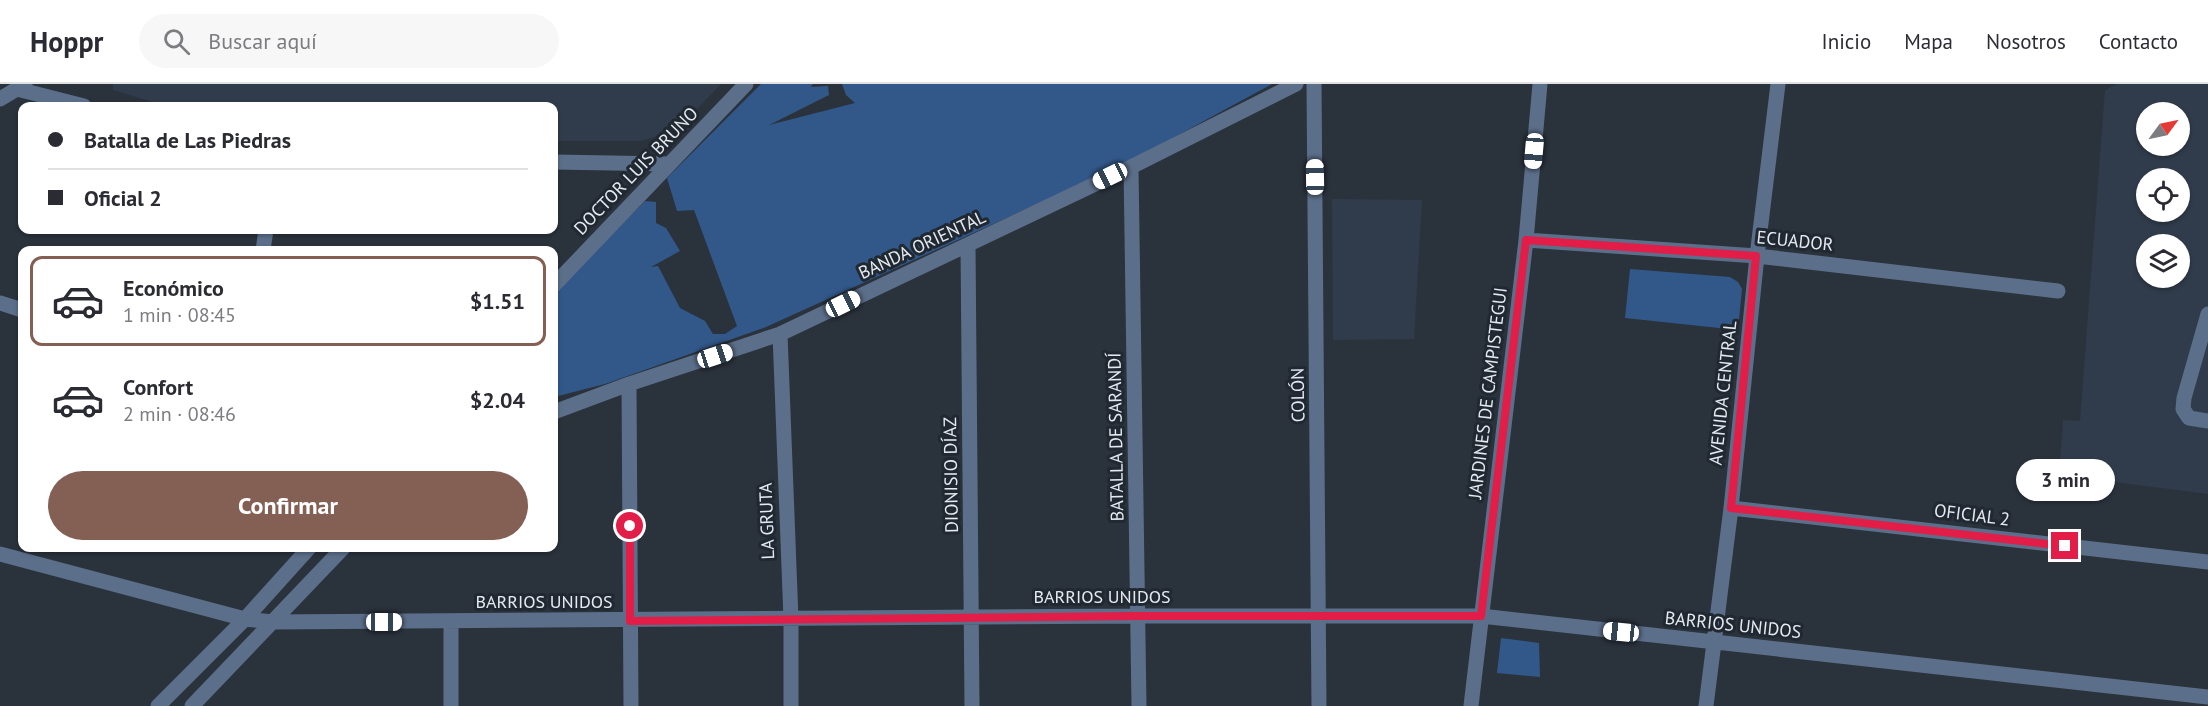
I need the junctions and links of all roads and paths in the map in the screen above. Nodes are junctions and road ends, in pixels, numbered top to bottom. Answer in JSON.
{"nodes":[{"id":1,"x":746,"y":84,"type":"edge"},
{"id":2,"x":1296,"y":84,"type":"edge"},
{"id":3,"x":1314,"y":84,"type":"edge"},
{"id":4,"x":1540,"y":84,"type":"edge"},
{"id":5,"x":1778,"y":84,"type":"edge"},
{"id":6,"x":21,"y":86,"type":"edge"},
{"id":7,"x":0,"y":99,"type":"edge"},
{"id":8,"x":71,"y":102,"type":"edge"},
{"id":9,"x":558,"y":162,"type":"edge"},
{"id":10,"x":669,"y":164,"type":"junction"},
{"id":11,"x":1131,"y":167,"type":"junction"},
{"id":12,"x":1526,"y":240,"type":"junction"},
{"id":13,"x":968,"y":244,"type":"junction"},
{"id":14,"x":1756,"y":256,"type":"junction"},
{"id":15,"x":558,"y":281,"type":"edge"},
{"id":16,"x":2058,"y":291,"type":"dead end"},
{"id":17,"x":0,"y":303,"type":"edge"},
{"id":18,"x":18,"y":309,"type":"edge"},
{"id":19,"x":2208,"y":314,"type":"edge"},
{"id":20,"x":780,"y":334,"type":"junction"},
{"id":21,"x":629,"y":384,"type":"junction"},
{"id":22,"x":558,"y":411,"type":"edge"},
{"id":23,"x":2208,"y":421,"type":"edge"},
{"id":24,"x":1731,"y":508,"type":"junction"},
{"id":25,"x":305,"y":552,"type":"edge"},
{"id":26,"x":339,"y":552,"type":"edge"},
{"id":27,"x":0,"y":554,"type":"edge"},
{"id":28,"x":2208,"y":562,"type":"edge"},
{"id":29,"x":1138,"y":616,"type":"junction"},
{"id":30,"x":1481,"y":616,"type":"junction"},
{"id":31,"x":1319,"y":617,"type":"junction"},
{"id":32,"x":972,"y":618,"type":"junction"},
{"id":33,"x":245,"y":619,"type":"junction"},
{"id":34,"x":790,"y":619,"type":"junction"},
{"id":35,"x":630,"y":621,"type":"junction"},
{"id":36,"x":273,"y":622,"type":"junction"},
{"id":37,"x":451,"y":622,"type":"junction"},
{"id":38,"x":1714,"y":642,"type":"junction"},
{"id":39,"x":2208,"y":697,"type":"edge"},
{"id":40,"x":158,"y":706,"type":"edge"},
{"id":41,"x":192,"y":706,"type":"edge"},
{"id":42,"x":451,"y":706,"type":"edge"},
{"id":43,"x":631,"y":706,"type":"edge"},
{"id":44,"x":791,"y":706,"type":"edge"},
{"id":45,"x":972,"y":706,"type":"edge"},
{"id":46,"x":1139,"y":706,"type":"edge"},
{"id":47,"x":1319,"y":706,"type":"edge"},
{"id":48,"x":1471,"y":706,"type":"edge"},
{"id":49,"x":1706,"y":706,"type":"edge"}],
"edges":[{"from":1,"to":10,"type":"street","name":"DOCTOR LUIS BRUNO"},
{"from":2,"to":11,"type":"street","name":"BANDA ORIENTAL"},
{"from":3,"to":31,"type":"street","name":"COLÓN"},
{"from":4,"to":12,"type":"street","name":"JARDINES DE CAMPISTEGUI"},
{"from":5,"to":14,"type":"street","name":"AVENIDA CENTRAL"},
{"from":6,"to":7,"type":"street"},
{"from":6,"to":8,"type":"street"},
{"from":9,"to":10,"type":"street"},
{"from":10,"to":15,"type":"street","name":"DOCTOR LUIS BRUNO"},
{"from":11,"to":13,"type":"street","name":"BANDA ORIENTAL"},
{"from":11,"to":29,"type":"street","name":"BATALLA DE SARANDÍ"},
{"from":12,"to":14,"type":"street","name":"ECUADOR"},
{"from":12,"to":30,"type":"street","name":"JARDINES DE CAMPISTEGUI"},
{"from":13,"to":20,"type":"street","name":"BANDA ORIENTAL"},
{"from":13,"to":32,"type":"street","name":"DIONISIO DÍAZ"},
{"from":14,"to":16,"type":"street","name":"ECUADOR"},
{"from":14,"to":24,"type":"street","name":"AVENIDA CENTRAL"},
{"from":17,"to":18,"type":"street"},
{"from":19,"to":23,"type":"street"},
{"from":20,"to":21,"type":"street","name":"BANDA ORIENTAL"},
{"from":20,"to":34,"type":"street","name":"LA GRUTA"},
{"from":21,"to":22,"type":"street","name":"BANDA ORIENTAL"},
{"from":21,"to":35,"type":"street"},
{"from":24,"to":28,"type":"street","name":"OFICIAL 2"},
{"from":24,"to":38,"type":"street","name":"AVENIDA CENTRAL"},
{"from":25,"to":33,"type":"street"},
{"from":26,"to":36,"type":"street"},
{"from":27,"to":33,"type":"street","name":"BARRIOS UNIDOS"},
{"from":29,"to":31,"type":"street","name":"BARRIOS UNIDOS"},
{"from":29,"to":32,"type":"street","name":"BARRIOS UNIDOS"},
{"from":29,"to":46,"type":"street","name":"BATALLA DE SARANDÍ"},
{"from":30,"to":31,"type":"street","name":"BARRIOS UNIDOS"},
{"from":30,"to":38,"type":"street","name":"BARRIOS UNIDOS"},
{"from":30,"to":48,"type":"street","name":"JARDINES DE CAMPISTEGUI"},
{"from":31,"to":47,"type":"street","name":"COLÓN"},
{"from":32,"to":34,"type":"street","name":"BARRIOS UNIDOS"},
{"from":32,"to":45,"type":"street","name":"DIONISIO DÍAZ"},
{"from":33,"to":36,"type":"street","name":"BARRIOS UNIDOS"},
{"from":33,"to":40,"type":"street"},
{"from":34,"to":35,"type":"street","name":"BARRIOS UNIDOS"},
{"from":34,"to":44,"type":"street","name":"LA GRUTA"},
{"from":35,"to":37,"type":"street","name":"BARRIOS UNIDOS"},
{"from":35,"to":43,"type":"street"},
{"from":36,"to":37,"type":"street","name":"BARRIOS UNIDOS"},
{"from":36,"to":41,"type":"street"},
{"from":37,"to":42,"type":"street"},
{"from":38,"to":39,"type":"street","name":"BARRIOS UNIDOS"},
{"from":38,"to":49,"type":"street","name":"AVENIDA CENTRAL"}]}
